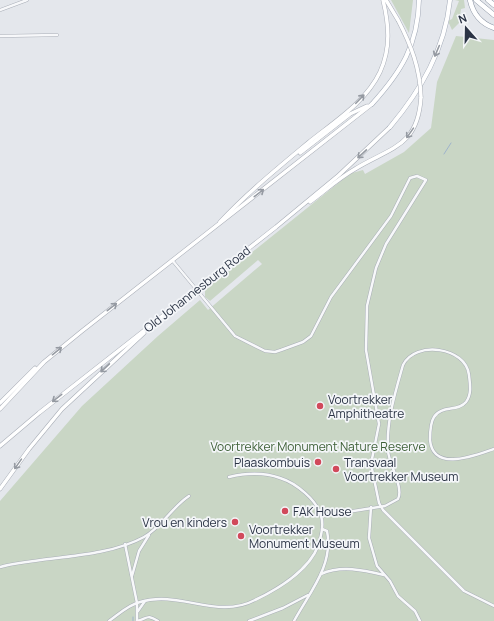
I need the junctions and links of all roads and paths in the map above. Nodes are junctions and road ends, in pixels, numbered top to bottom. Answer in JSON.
{"nodes":[{"id":1,"x":27,"y":0,"type":"edge"},
{"id":2,"x":385,"y":0,"type":"edge"},
{"id":3,"x":419,"y":0,"type":"edge"},
{"id":4,"x":450,"y":0,"type":"edge"},
{"id":5,"x":470,"y":0,"type":"edge"},
{"id":6,"x":476,"y":0,"type":"edge"},
{"id":7,"x":488,"y":0,"type":"edge"},
{"id":8,"x":494,"y":5,"type":"edge"},
{"id":9,"x":0,"y":10,"type":"edge"},
{"id":10,"x":494,"y":15,"type":"edge"},
{"id":11,"x":494,"y":28,"type":"edge"},
{"id":12,"x":57,"y":35,"type":"dead end"},
{"id":13,"x":0,"y":36,"type":"edge"},
{"id":14,"x":372,"y":104,"type":"junction"},
{"id":15,"x":390,"y":127,"type":"joint"},
{"id":16,"x":283,"y":165,"type":"junction"},
{"id":17,"x":216,"y":227,"type":"junction"},
{"id":18,"x":276,"y":227,"type":"junction"},
{"id":19,"x":172,"y":260,"type":"junction"},
{"id":20,"x":196,"y":290,"type":"junction"},
{"id":21,"x":165,"y":314,"type":"junction"},
{"id":22,"x":44,"y":362,"type":"junction"},
{"id":23,"x":0,"y":403,"type":"edge"},
{"id":24,"x":0,"y":409,"type":"edge"},
{"id":25,"x":0,"y":446,"type":"edge"},
{"id":26,"x":494,"y":449,"type":"edge"},
{"id":27,"x":229,"y":477,"type":"dead end"},
{"id":28,"x":0,"y":489,"type":"edge"},
{"id":29,"x":189,"y":496,"type":"dead end"},
{"id":30,"x":380,"y":507,"type":"junction"},
{"id":31,"x":371,"y":508,"type":"junction"},
{"id":32,"x":322,"y":516,"type":"junction"},
{"id":33,"x":322,"y":529,"type":"junction"},
{"id":34,"x":152,"y":532,"type":"junction"},
{"id":35,"x":125,"y":544,"type":"junction"},
{"id":36,"x":0,"y":567,"type":"edge"},
{"id":37,"x":320,"y":574,"type":"junction"},
{"id":38,"x":384,"y":576,"type":"junction"},
{"id":39,"x":132,"y":580,"type":"junction"},
{"id":40,"x":309,"y":594,"type":"junction"},
{"id":41,"x":146,"y":600,"type":"junction"},
{"id":42,"x":137,"y":603,"type":"junction"},
{"id":43,"x":494,"y":606,"type":"edge"},
{"id":44,"x":137,"y":611,"type":"junction"},
{"id":45,"x":146,"y":616,"type":"junction"},
{"id":46,"x":109,"y":621,"type":"edge"},
{"id":47,"x":137,"y":621,"type":"edge"},
{"id":48,"x":145,"y":621,"type":"edge"},
{"id":49,"x":158,"y":621,"type":"edge"},
{"id":50,"x":249,"y":621,"type":"edge"},
{"id":51,"x":294,"y":621,"type":"edge"},
{"id":52,"x":420,"y":621,"type":"edge"}],
"edges":[{"from":1,"to":9,"type":"street"},
{"from":16,"to":2,"type":"main road","one_way":true},
{"from":2,"to":18,"type":"main road","one_way":true,"bridge":true},
{"from":3,"to":14,"type":"main road"},
{"from":4,"to":15,"type":"main road","one_way":true},
{"from":5,"to":11,"type":"highway"},
{"from":6,"to":10,"type":"highway"},
{"from":7,"to":8,"type":"highway"},
{"from":12,"to":13,"type":"street"},
{"from":14,"to":16,"type":"main road"},
{"from":17,"to":14,"type":"main road","one_way":true},
{"from":15,"to":18,"type":"main road","name":"Old Johannesburg Road","one_way":true},
{"from":16,"to":17,"type":"main road"},
{"from":17,"to":19,"type":"main road"},
{"from":18,"to":20,"type":"main road","name":"Old Johannesburg Road"},
{"from":19,"to":20,"type":"street"},
{"from":22,"to":19,"type":"main road","one_way":true},
{"from":20,"to":21,"type":"main road","name":"Old Johannesburg Road"},
{"from":20,"to":30,"type":"street"},
{"from":21,"to":25,"type":"main road","name":"Old Johannesburg Road","one_way":true},
{"from":21,"to":28,"type":"main road","one_way":true},
{"from":22,"to":23,"type":"main road"},
{"from":22,"to":24,"type":"main road"},
{"from":26,"to":30,"type":"street"},
{"from":27,"to":32,"type":"street"},
{"from":29,"to":34,"type":"street"},
{"from":30,"to":31,"type":"street"},
{"from":30,"to":43,"type":"street"},
{"from":31,"to":32,"type":"street"},
{"from":31,"to":38,"type":"street"},
{"from":32,"to":33,"type":"street"},
{"from":33,"to":37,"type":"street"},
{"from":33,"to":41,"type":"street"},
{"from":34,"to":35,"type":"street"},
{"from":34,"to":39,"type":"street"},
{"from":35,"to":36,"type":"street"},
{"from":35,"to":39,"type":"street"},
{"from":37,"to":38,"type":"street"},
{"from":37,"to":40,"type":"street"},
{"from":38,"to":52,"type":"street"},
{"from":39,"to":42,"type":"street"},
{"from":40,"to":50,"type":"street"},
{"from":40,"to":51,"type":"street"},
{"from":41,"to":42,"type":"street"},
{"from":41,"to":44,"type":"street"},
{"from":42,"to":44,"type":"street"},
{"from":42,"to":46,"type":"street"},
{"from":44,"to":47,"type":"street"},
{"from":45,"to":47,"type":"street"},
{"from":45,"to":48,"type":"street"},
{"from":45,"to":49,"type":"street"}]}
